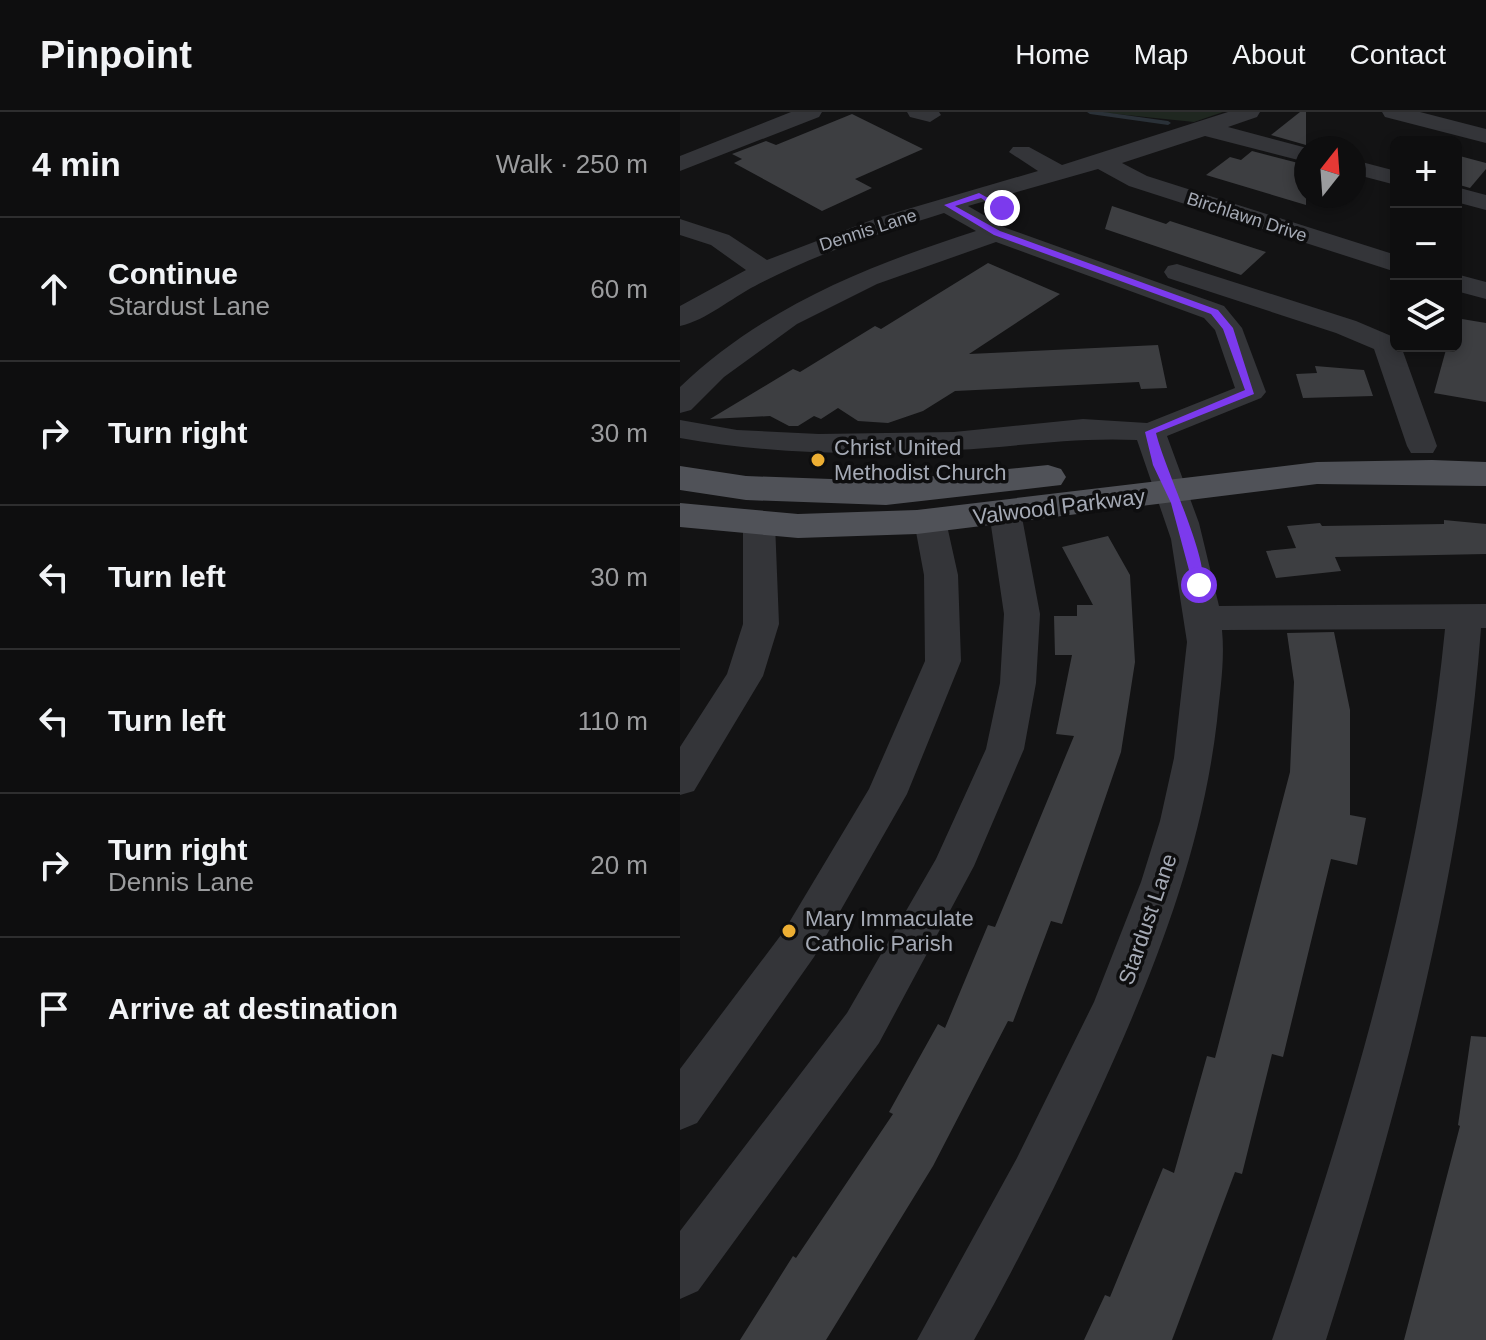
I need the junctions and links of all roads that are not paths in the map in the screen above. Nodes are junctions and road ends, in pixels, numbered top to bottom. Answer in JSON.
{"nodes":[{"id":1,"x":811,"y":112,"type":"edge"},
{"id":2,"x":1401,"y":113,"type":"edge"},
{"id":3,"x":1222,"y":118,"type":"edge"},
{"id":4,"x":1486,"y":136,"type":"edge"},
{"id":5,"x":1294,"y":150,"type":"edge"},
{"id":6,"x":1021,"y":152,"type":"dead end"},
{"id":7,"x":1101,"y":161,"type":"junction"},
{"id":8,"x":680,"y":164,"type":"edge"},
{"id":9,"x":1366,"y":170,"type":"edge"},
{"id":10,"x":1059,"y":173,"type":"junction"},
{"id":11,"x":1390,"y":176,"type":"edge"},
{"id":12,"x":982,"y":195,"type":"junction"},
{"id":13,"x":1462,"y":196,"type":"edge"},
{"id":14,"x":1486,"y":203,"type":"edge"},
{"id":15,"x":948,"y":205,"type":"junction"},
{"id":16,"x":680,"y":227,"type":"edge"},
{"id":17,"x":997,"y":233,"type":"junction"},
{"id":18,"x":784,"y":237,"type":"dead end"},
{"id":19,"x":808,"y":250,"type":"junction"},
{"id":20,"x":1390,"y":262,"type":"edge"},
{"id":21,"x":764,"y":270,"type":"junction"},
{"id":22,"x":1462,"y":284,"type":"edge"},
{"id":23,"x":1486,"y":291,"type":"edge"},
{"id":24,"x":680,"y":318,"type":"edge"},
{"id":25,"x":680,"y":404,"type":"edge"},
{"id":26,"x":680,"y":429,"type":"edge"},
{"id":27,"x":1422,"y":446,"type":"junction"},
{"id":28,"x":1486,"y":447,"type":"edge"},
{"id":29,"x":1160,"y":463,"type":"junction"},
{"id":30,"x":1486,"y":474,"type":"edge"},
{"id":31,"x":680,"y":478,"type":"edge"},
{"id":32,"x":1005,"y":512,"type":"junction"},
{"id":33,"x":680,"y":515,"type":"edge"},
{"id":34,"x":930,"y":521,"type":"junction"},
{"id":35,"x":759,"y":523,"type":"junction"},
{"id":36,"x":1475,"y":616,"type":"edge"},
{"id":37,"x":1202,"y":618,"type":"junction"},
{"id":38,"x":680,"y":780,"type":"edge"},
{"id":39,"x":680,"y":1107,"type":"edge"},
{"id":40,"x":680,"y":1273,"type":"edge"},
{"id":41,"x":944,"y":1340,"type":"edge"},
{"id":42,"x":1299,"y":1340,"type":"edge"}],
"edges":[{"from":1,"to":8,"type":"street"},
{"from":2,"to":4,"type":"street"},
{"from":3,"to":5,"type":"street"},
{"from":3,"to":7,"type":"street","name":"Dennis Lane"},
{"from":6,"to":10,"type":"street"},
{"from":7,"to":10,"type":"street","name":"Dennis Lane"},
{"from":7,"to":20,"type":"street","name":"Birchlawn Drive"},
{"from":9,"to":11,"type":"street"},
{"from":10,"to":12,"type":"street","name":"Dennis Lane"},
{"from":12,"to":15,"type":"street","name":"Dennis Lane"},
{"from":12,"to":27,"type":"street"},
{"from":13,"to":14,"type":"street"},
{"from":15,"to":17,"type":"street"},
{"from":15,"to":19,"type":"street","name":"Dennis Lane"},
{"from":16,"to":21,"type":"street"},
{"from":17,"to":25,"type":"street"},
{"from":17,"to":29,"type":"street"},
{"from":18,"to":19,"type":"street"},
{"from":19,"to":21,"type":"street","name":"Dennis Lane"},
{"from":21,"to":24,"type":"street","name":"Dennis Lane"},
{"from":22,"to":23,"type":"street"},
{"from":26,"to":29,"type":"street"},
{"from":27,"to":28,"type":"main road","name":"Valwood Parkway"},
{"from":27,"to":29,"type":"main road","name":"Valwood Parkway"},
{"from":29,"to":30,"type":"main road","name":"Valwood Parkway"},
{"from":29,"to":31,"type":"main road","name":"Valwood Parkway"},
{"from":29,"to":32,"type":"main road","name":"Valwood Parkway"},
{"from":29,"to":37,"type":"street","name":"Stardust Lane"},
{"from":32,"to":34,"type":"main road","name":"Valwood Parkway"},
{"from":32,"to":40,"type":"street"},
{"from":33,"to":35,"type":"main road","name":"Valwood Parkway"},
{"from":34,"to":35,"type":"main road","name":"Valwood Parkway"},
{"from":34,"to":39,"type":"street"},
{"from":35,"to":38,"type":"street"},
{"from":36,"to":37,"type":"street"},
{"from":36,"to":42,"type":"street"},
{"from":37,"to":41,"type":"street","name":"Stardust Lane"}]}
